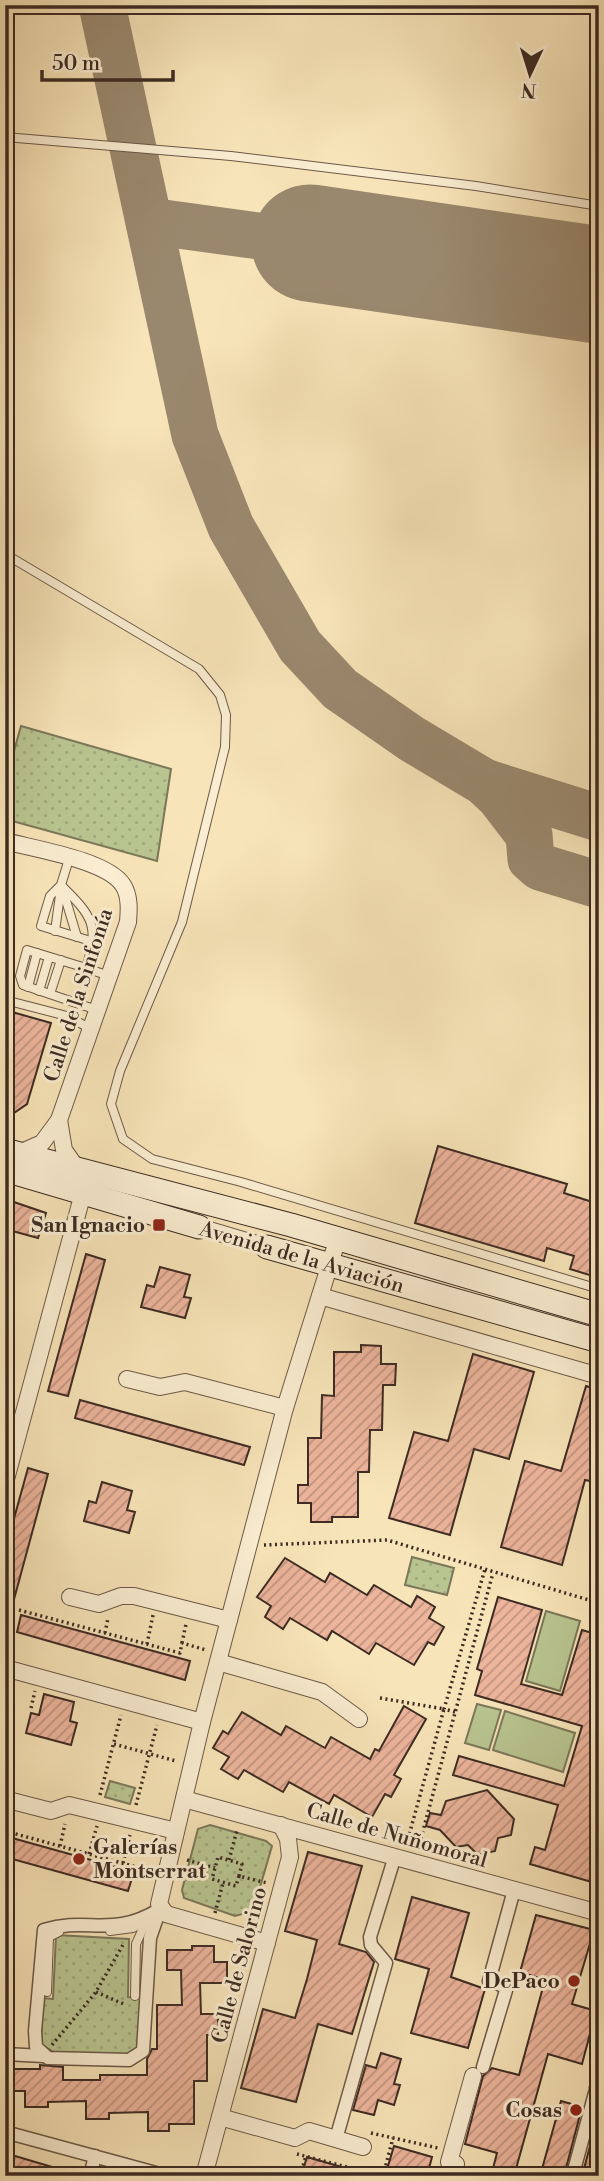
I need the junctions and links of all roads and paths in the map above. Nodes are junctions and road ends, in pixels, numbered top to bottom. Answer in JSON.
{"nodes":[{"id":1,"x":5,"y":137,"type":"edge"},
{"id":2,"x":599,"y":206,"type":"edge"},
{"id":3,"x":5,"y":554,"type":"edge"},
{"id":4,"x":5,"y":841,"type":"edge"},
{"id":5,"x":69,"y":859,"type":"junction"},
{"id":6,"x":61,"y":885,"type":"junction"},
{"id":7,"x":55,"y":930,"type":"junction"},
{"id":8,"x":77,"y":937,"type":"junction"},
{"id":9,"x":94,"y":942,"type":"junction"},
{"id":10,"x":49,"y":957,"type":"junction"},
{"id":11,"x":61,"y":960,"type":"junction"},
{"id":12,"x":86,"y":968,"type":"junction"},
{"id":13,"x":109,"y":976,"type":"junction"},
{"id":14,"x":39,"y":991,"type":"junction"},
{"id":15,"x":50,"y":994,"type":"junction"},
{"id":16,"x":5,"y":1000,"type":"edge"},
{"id":17,"x":97,"y":1010,"type":"junction"},
{"id":18,"x":91,"y":1028,"type":"junction"},
{"id":19,"x":59,"y":1120,"type":"junction"},
{"id":20,"x":9,"y":1158,"type":"edge"},
{"id":21,"x":81,"y":1182,"type":"junction"},
{"id":22,"x":199,"y":1227,"type":"joint"},
{"id":23,"x":338,"y":1238,"type":"junction"},
{"id":24,"x":267,"y":1247,"type":"joint"},
{"id":25,"x":329,"y":1266,"type":"junction"},
{"id":26,"x":599,"y":1289,"type":"edge"},
{"id":27,"x":320,"y":1296,"type":"junction"},
{"id":28,"x":599,"y":1315,"type":"edge"},
{"id":29,"x":599,"y":1341,"type":"edge"},
{"id":30,"x":599,"y":1376,"type":"edge"},
{"id":31,"x":127,"y":1379,"type":"dead end"},
{"id":32,"x":285,"y":1408,"type":"junction"},
{"id":33,"x":5,"y":1483,"type":"edge"},
{"id":34,"x":264,"y":1545,"type":"dead end"},
{"id":35,"x":485,"y":1569,"type":"junction"},
{"id":36,"x":494,"y":1572,"type":"junction"},
{"id":37,"x":71,"y":1597,"type":"dead end"},
{"id":38,"x":599,"y":1603,"type":"edge"},
{"id":39,"x":154,"y":1609,"type":"dead end"},
{"id":40,"x":19,"y":1610,"type":"dead end"},
{"id":41,"x":108,"y":1618,"type":"dead end"},
{"id":42,"x":187,"y":1619,"type":"dead end"},
{"id":43,"x":229,"y":1620,"type":"junction"},
{"id":44,"x":105,"y":1633,"type":"junction"},
{"id":45,"x":182,"y":1643,"type":"junction"},
{"id":46,"x":147,"y":1644,"type":"junction"},
{"id":47,"x":215,"y":1657,"type":"junction"},
{"id":48,"x":5,"y":1668,"type":"edge"},
{"id":49,"x":36,"y":1689,"type":"dead end"},
{"id":50,"x":380,"y":1698,"type":"dead end"},
{"id":51,"x":31,"y":1708,"type":"dead end"},
{"id":52,"x":444,"y":1709,"type":"junction"},
{"id":53,"x":122,"y":1712,"type":"dead end"},
{"id":54,"x":455,"y":1713,"type":"junction"},
{"id":55,"x":359,"y":1719,"type":"dead end"},
{"id":56,"x":158,"y":1722,"type":"dead end"},
{"id":57,"x":202,"y":1722,"type":"junction"},
{"id":58,"x":114,"y":1744,"type":"junction"},
{"id":59,"x":149,"y":1754,"type":"junction"},
{"id":60,"x":178,"y":1762,"type":"dead end"},
{"id":61,"x":184,"y":1799,"type":"junction"},
{"id":62,"x":12,"y":1801,"type":"dead end"},
{"id":63,"x":98,"y":1804,"type":"dead end"},
{"id":64,"x":133,"y":1814,"type":"dead end"},
{"id":65,"x":67,"y":1818,"type":"dead end"},
{"id":66,"x":98,"y":1821,"type":"dead end"},
{"id":67,"x":281,"y":1825,"type":"junction"},
{"id":68,"x":26,"y":1830,"type":"dead end"},
{"id":69,"x":131,"y":1830,"type":"dead end"},
{"id":70,"x":237,"y":1830,"type":"dead end"},
{"id":71,"x":5,"y":1831,"type":"edge"},
{"id":72,"x":176,"y":1831,"type":"junction"},
{"id":73,"x":24,"y":1836,"type":"junction"},
{"id":74,"x":60,"y":1846,"type":"junction"},
{"id":75,"x":417,"y":1851,"type":"dead end"},
{"id":76,"x":400,"y":1852,"type":"junction"},
{"id":77,"x":89,"y":1854,"type":"junction"},
{"id":78,"x":187,"y":1860,"type":"dead end"},
{"id":79,"x":229,"y":1860,"type":"junction"},
{"id":80,"x":123,"y":1863,"type":"junction"},
{"id":81,"x":215,"y":1868,"type":"junction"},
{"id":82,"x":151,"y":1871,"type":"dead end"},
{"id":83,"x":239,"y":1876,"type":"junction"},
{"id":84,"x":223,"y":1882,"type":"junction"},
{"id":85,"x":267,"y":1883,"type":"dead end"},
{"id":86,"x":514,"y":1890,"type":"junction"},
{"id":87,"x":599,"y":1913,"type":"edge"},
{"id":88,"x":154,"y":1914,"type":"junction"},
{"id":89,"x":215,"y":1915,"type":"dead end"},
{"id":90,"x":133,"y":1928,"type":"junction"},
{"id":91,"x":267,"y":1943,"type":"junction"},
{"id":92,"x":47,"y":1992,"type":"dead end"},
{"id":93,"x":96,"y":1992,"type":"junction"},
{"id":94,"x":135,"y":1996,"type":"dead end"},
{"id":95,"x":147,"y":2007,"type":"junction"},
{"id":96,"x":5,"y":2054,"type":"edge"},
{"id":97,"x":43,"y":2056,"type":"junction"},
{"id":98,"x":478,"y":2071,"type":"joint"},
{"id":99,"x":597,"y":2090,"type":"edge"},
{"id":100,"x":220,"y":2117,"type":"junction"},
{"id":101,"x":5,"y":2132,"type":"edge"},
{"id":102,"x":393,"y":2138,"type":"junction"},
{"id":103,"x":336,"y":2139,"type":"junction"},
{"id":104,"x":363,"y":2147,"type":"joint"},
{"id":105,"x":445,"y":2151,"type":"dead end"},
{"id":106,"x":289,"y":2153,"type":"dead end"},
{"id":107,"x":96,"y":2155,"type":"junction"},
{"id":108,"x":306,"y":2156,"type":"junction"},
{"id":109,"x":573,"y":2174,"type":"edge"},
{"id":110,"x":90,"y":2176,"type":"edge"},
{"id":111,"x":167,"y":2176,"type":"edge"},
{"id":112,"x":204,"y":2176,"type":"edge"},
{"id":113,"x":300,"y":2176,"type":"edge"},
{"id":114,"x":382,"y":2176,"type":"edge"},
{"id":115,"x":452,"y":2176,"type":"edge"}],
"edges":[{"from":1,"to":2,"type":"lane"},
{"from":3,"to":26,"type":"lane"},
{"from":4,"to":5,"type":"street","name":"Calle de la Sinfonía"},
{"from":5,"to":6,"type":"lane"},
{"from":5,"to":13,"type":"street","name":"Calle de la Sinfonía"},
{"from":6,"to":7,"type":"lane"},
{"from":6,"to":7,"type":"lane"},
{"from":6,"to":8,"type":"lane"},
{"from":6,"to":9,"type":"lane"},
{"from":7,"to":8,"type":"lane"},
{"from":8,"to":9,"type":"lane"},
{"from":9,"to":12,"type":"lane"},
{"from":10,"to":11,"type":"lane"},
{"from":10,"to":14,"type":"lane"},
{"from":10,"to":14,"type":"lane"},
{"from":11,"to":12,"type":"lane"},
{"from":11,"to":15,"type":"lane"},
{"from":12,"to":13,"type":"lane"},
{"from":13,"to":17,"type":"street","name":"Calle de la Sinfonía"},
{"from":14,"to":15,"type":"lane"},
{"from":15,"to":17,"type":"lane"},
{"from":16,"to":18,"type":"lane"},
{"from":17,"to":18,"type":"street","name":"Calle de la Sinfonía"},
{"from":18,"to":19,"type":"street","name":"Calle de la Sinfonía"},
{"from":19,"to":20,"type":"street","name":"Calle de la Sinfonía"},
{"from":19,"to":21,"type":"street"},
{"from":20,"to":21,"type":"main road","name":"Avenida de la Aviación"},
{"from":21,"to":22,"type":"main road","name":"Avenida de la Aviación"},
{"from":21,"to":23,"type":"main road","name":"Avenida de la Aviación"},
{"from":21,"to":33,"type":"street"},
{"from":22,"to":24,"type":"street","name":"Avenida de la Aviación"},
{"from":23,"to":25,"type":"street"},
{"from":23,"to":28,"type":"main road","name":"Avenida de la Aviación"},
{"from":24,"to":25,"type":"main road","name":"Avenida de la Aviación"},
{"from":25,"to":27,"type":"street"},
{"from":25,"to":29,"type":"main road","name":"Avenida de la Aviación"},
{"from":27,"to":30,"type":"street"},
{"from":27,"to":32,"type":"street"},
{"from":31,"to":32,"type":"street"},
{"from":32,"to":43,"type":"street"},
{"from":34,"to":35,"type":"path"},
{"from":35,"to":36,"type":"path"},
{"from":35,"to":52,"type":"path"},
{"from":36,"to":38,"type":"path"},
{"from":36,"to":54,"type":"path"},
{"from":37,"to":43,"type":"street"},
{"from":39,"to":46,"type":"path"},
{"from":40,"to":44,"type":"path"},
{"from":41,"to":44,"type":"path"},
{"from":42,"to":45,"type":"path"},
{"from":43,"to":47,"type":"street"},
{"from":44,"to":46,"type":"path"},
{"from":45,"to":46,"type":"path"},
{"from":45,"to":47,"type":"path"},
{"from":47,"to":55,"type":"street"},
{"from":47,"to":57,"type":"street"},
{"from":48,"to":57,"type":"street"},
{"from":49,"to":51,"type":"path"},
{"from":50,"to":52,"type":"path"},
{"from":52,"to":54,"type":"path"},
{"from":52,"to":76,"type":"path"},
{"from":53,"to":58,"type":"path"},
{"from":54,"to":75,"type":"path"},
{"from":56,"to":59,"type":"path"},
{"from":57,"to":61,"type":"street"},
{"from":58,"to":59,"type":"path"},
{"from":58,"to":63,"type":"path"},
{"from":59,"to":60,"type":"path"},
{"from":59,"to":64,"type":"path"},
{"from":61,"to":67,"type":"street","name":"Calle de Nuñomoral"},
{"from":61,"to":72,"type":"street"},
{"from":62,"to":72,"type":"street"},
{"from":65,"to":74,"type":"path"},
{"from":66,"to":77,"type":"path"},
{"from":67,"to":76,"type":"street","name":"Calle de Nuñomoral"},
{"from":67,"to":91,"type":"street","name":"Calle de Salorino"},
{"from":68,"to":73,"type":"path"},
{"from":69,"to":80,"type":"path"},
{"from":70,"to":79,"type":"path"},
{"from":71,"to":73,"type":"path"},
{"from":72,"to":88,"type":"street"},
{"from":73,"to":74,"type":"path"},
{"from":74,"to":77,"type":"path"},
{"from":76,"to":86,"type":"street","name":"Calle de Nuñomoral"},
{"from":76,"to":103,"type":"street"},
{"from":77,"to":80,"type":"path"},
{"from":78,"to":81,"type":"path"},
{"from":79,"to":81,"type":"path"},
{"from":79,"to":83,"type":"path"},
{"from":80,"to":82,"type":"path"},
{"from":81,"to":84,"type":"path"},
{"from":83,"to":84,"type":"path"},
{"from":83,"to":85,"type":"path"},
{"from":84,"to":89,"type":"path"},
{"from":86,"to":87,"type":"street","name":"Calle de Nuñomoral"},
{"from":86,"to":98,"type":"street"},
{"from":88,"to":90,"type":"lane"},
{"from":88,"to":91,"type":"street"},
{"from":88,"to":94,"type":"lane"},
{"from":88,"to":95,"type":"street"},
{"from":88,"to":97,"type":"street"},
{"from":90,"to":92,"type":"lane"},
{"from":90,"to":93,"type":"path"},
{"from":91,"to":100,"type":"street","name":"Calle de Salorino"},
{"from":93,"to":95,"type":"path"},
{"from":93,"to":97,"type":"path"},
{"from":95,"to":97,"type":"street"},
{"from":96,"to":97,"type":"street"},
{"from":98,"to":115,"type":"street"},
{"from":99,"to":109,"type":"street"},
{"from":100,"to":103,"type":"street"},
{"from":100,"to":112,"type":"street","name":"Calle de Salorino"},
{"from":101,"to":107,"type":"street"},
{"from":102,"to":104,"type":"path"},
{"from":102,"to":105,"type":"path"},
{"from":102,"to":114,"type":"path"},
{"from":103,"to":104,"type":"street"},
{"from":106,"to":108,"type":"path"},
{"from":107,"to":110,"type":"street"},
{"from":107,"to":111,"type":"street"},
{"from":108,"to":113,"type":"path"},
{"from":108,"to":114,"type":"path"}]}
